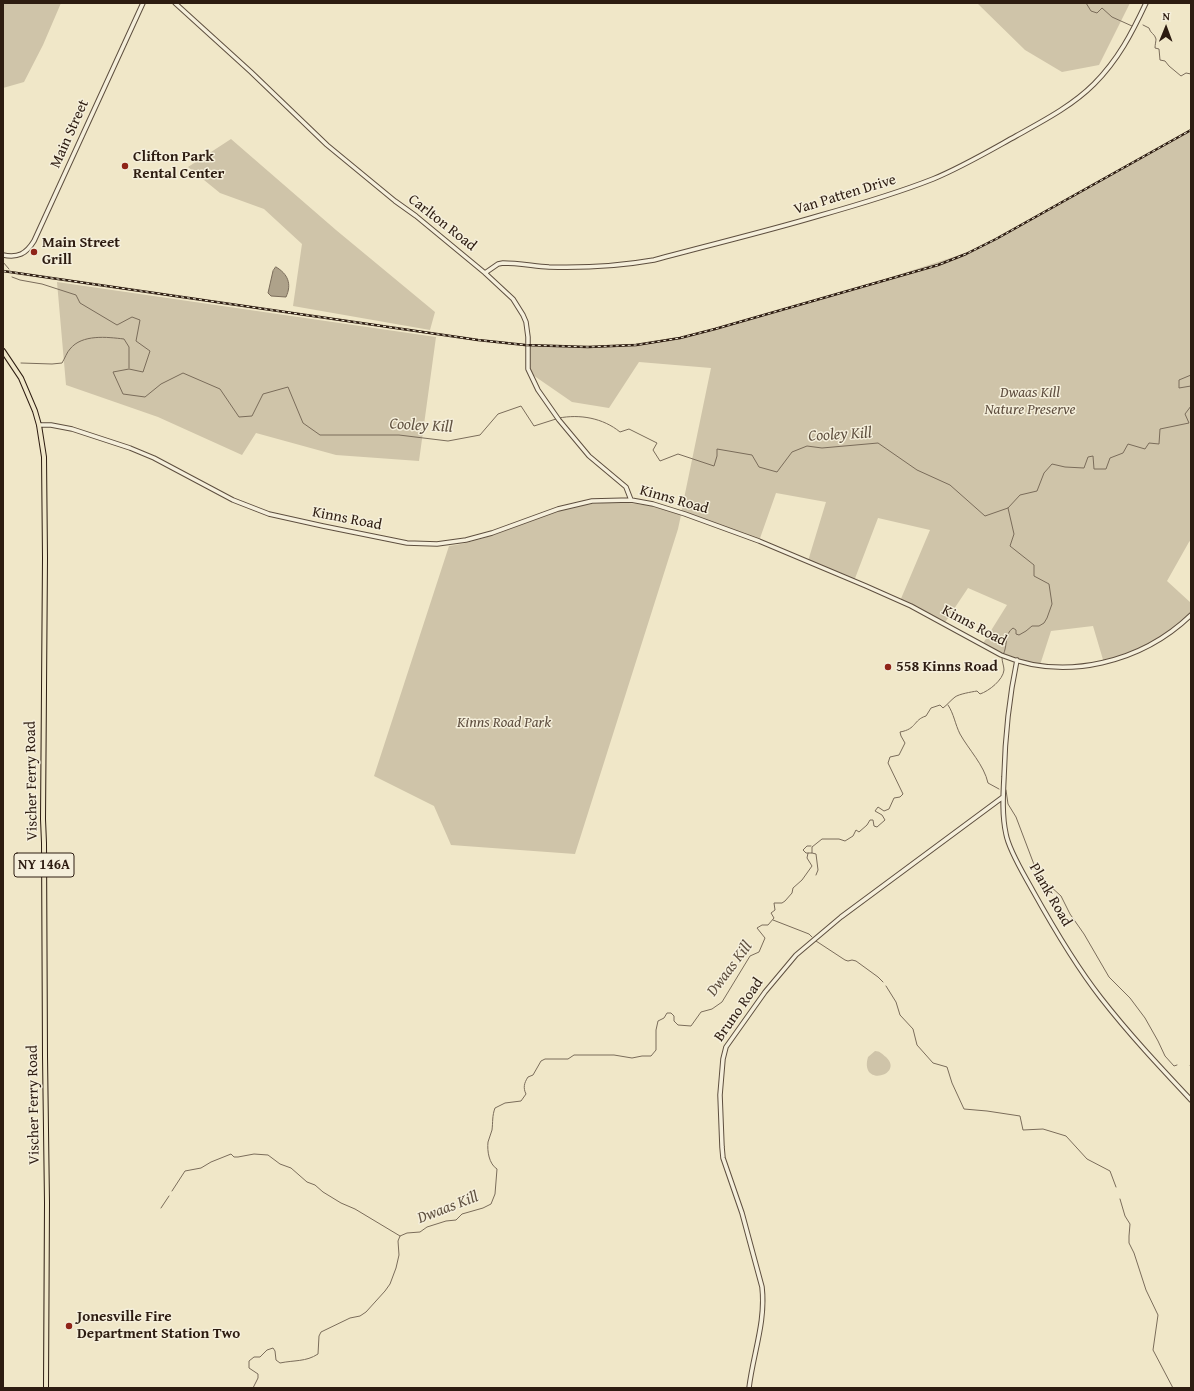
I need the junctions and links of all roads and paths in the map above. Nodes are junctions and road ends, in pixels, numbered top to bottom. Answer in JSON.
{"nodes":[{"id":1,"x":143,"y":3,"type":"edge"},
{"id":2,"x":175,"y":3,"type":"edge"},
{"id":3,"x":1146,"y":3,"type":"edge"},
{"id":4,"x":3,"y":255,"type":"edge"},
{"id":5,"x":485,"y":273,"type":"junction"},
{"id":6,"x":3,"y":351,"type":"edge"},
{"id":7,"x":39,"y":425,"type":"junction"},
{"id":8,"x":631,"y":500,"type":"junction"},
{"id":9,"x":1191,"y":615,"type":"edge"},
{"id":10,"x":1017,"y":660,"type":"junction"},
{"id":11,"x":1003,"y":797,"type":"junction"},
{"id":12,"x":1191,"y":1100,"type":"edge"},
{"id":13,"x":46,"y":1388,"type":"edge"},
{"id":14,"x":749,"y":1388,"type":"edge"}],
"edges":[{"from":1,"to":4,"type":"street","name":"Main Street"},
{"from":2,"to":5,"type":"street","name":"Carlton Road"},
{"from":3,"to":5,"type":"street","name":"Van Patten Drive"},
{"from":5,"to":8,"type":"street","name":"Carlton Road"},
{"from":6,"to":7,"type":"main road","name":"Vischer Ferry Road","number":"NY 146A"},
{"from":7,"to":8,"type":"street","name":"Kinns Road"},
{"from":7,"to":13,"type":"main road","name":"Vischer Ferry Road","number":"NY 146A"},
{"from":8,"to":10,"type":"street","name":"Kinns Road"},
{"from":9,"to":10,"type":"street","name":"Kinns Road"},
{"from":10,"to":11,"type":"street","name":"Plank Road"},
{"from":11,"to":12,"type":"street","name":"Plank Road"},
{"from":11,"to":14,"type":"street","name":"Bruno Road"}]}
